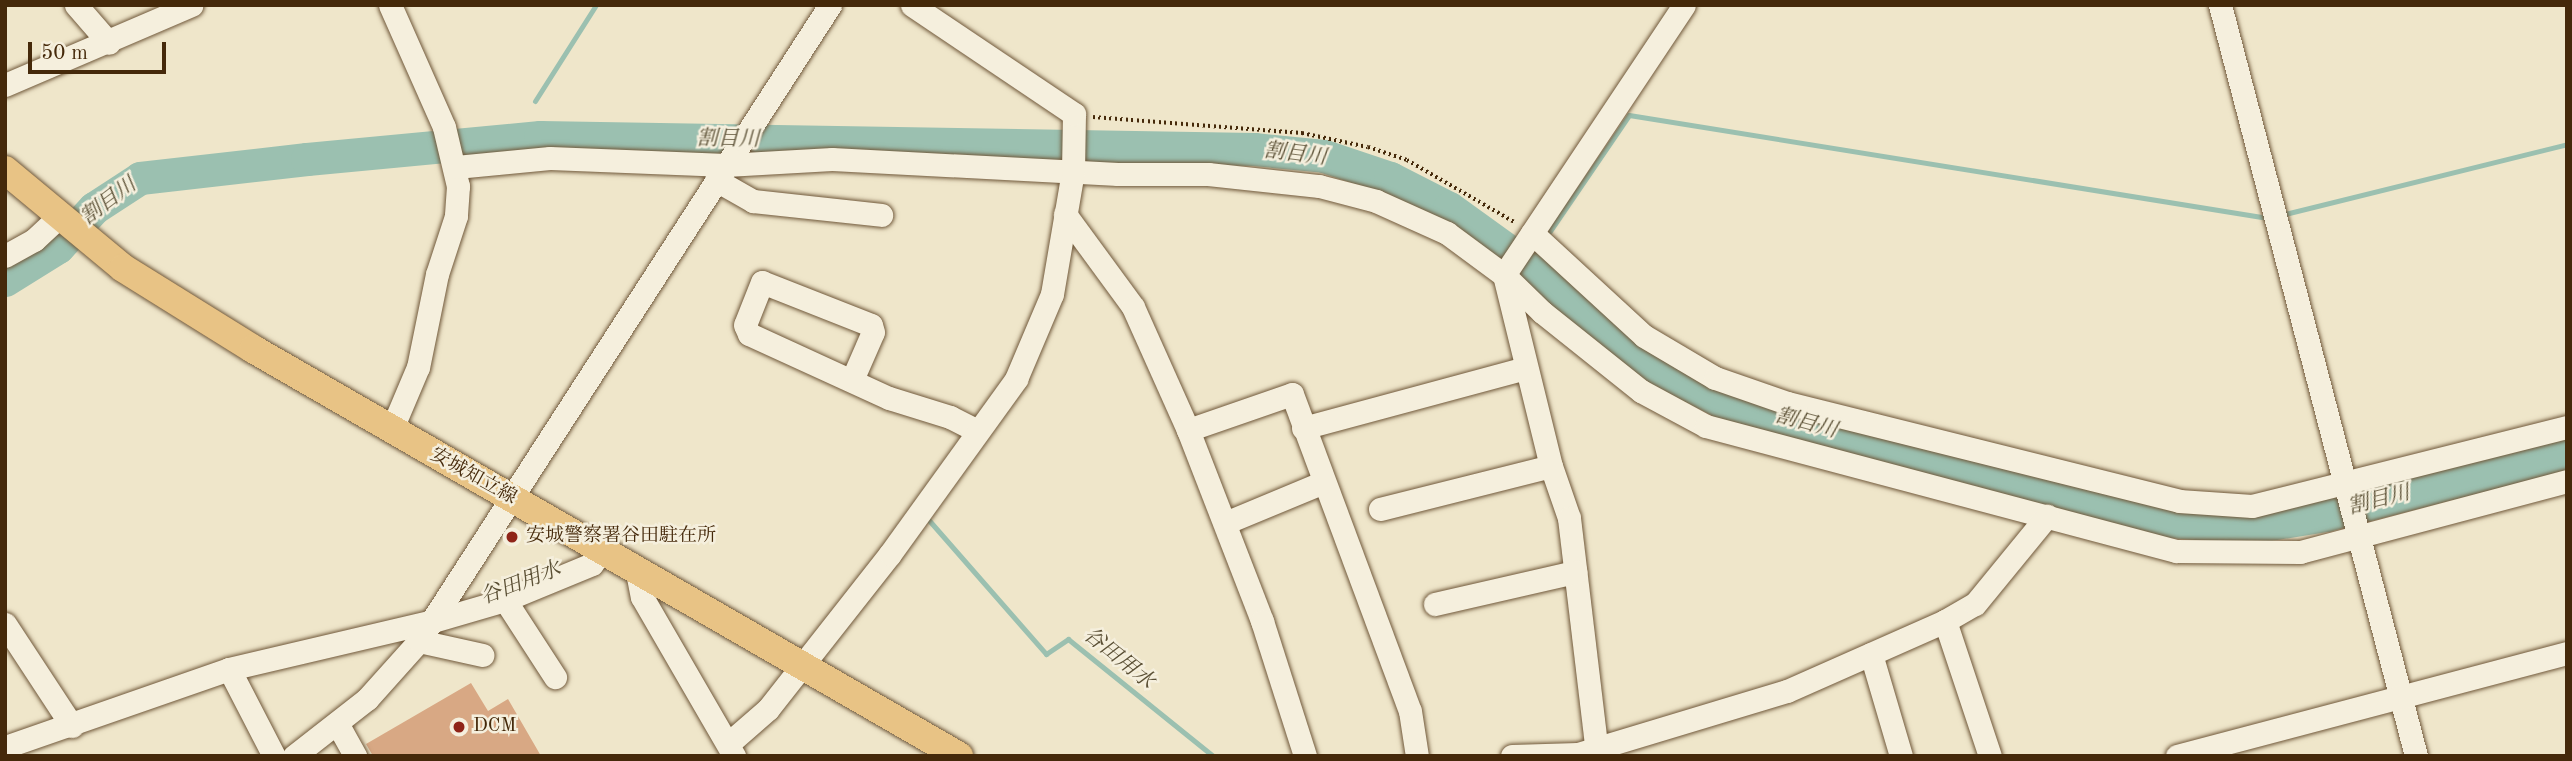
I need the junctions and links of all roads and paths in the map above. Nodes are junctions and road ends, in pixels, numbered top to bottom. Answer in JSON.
{"nodes":[{"id":1,"x":76,"y":5,"type":"edge"},
{"id":2,"x":192,"y":5,"type":"edge"},
{"id":3,"x":390,"y":5,"type":"edge"},
{"id":4,"x":830,"y":5,"type":"edge"},
{"id":5,"x":912,"y":5,"type":"edge"},
{"id":6,"x":1684,"y":5,"type":"edge"},
{"id":7,"x":2220,"y":5,"type":"edge"},
{"id":8,"x":108,"y":43,"type":"junction"},
{"id":9,"x":5,"y":85,"type":"edge"},
{"id":10,"x":1074,"y":120,"type":"junction"},
{"id":11,"x":456,"y":167,"type":"junction"},
{"id":12,"x":1072,"y":167,"type":"junction"},
{"id":13,"x":5,"y":170,"type":"edge"},
{"id":14,"x":721,"y":172,"type":"junction"},
{"id":15,"x":61,"y":215,"type":"junction"},
{"id":16,"x":881,"y":215,"type":"dead end"},
{"id":17,"x":1065,"y":215,"type":"junction"},
{"id":18,"x":1532,"y":233,"type":"junction"},
{"id":19,"x":5,"y":256,"type":"edge"},
{"id":20,"x":1504,"y":275,"type":"junction"},
{"id":21,"x":1525,"y":368,"type":"junction"},
{"id":22,"x":852,"y":380,"type":"junction"},
{"id":23,"x":1303,"y":428,"type":"junction"},
{"id":24,"x":2567,"y":428,"type":"edge"},
{"id":25,"x":1188,"y":430,"type":"junction"},
{"id":26,"x":391,"y":431,"type":"junction"},
{"id":27,"x":978,"y":431,"type":"junction"},
{"id":28,"x":1551,"y":466,"type":"junction"},
{"id":29,"x":2567,"y":481,"type":"edge"},
{"id":30,"x":1321,"y":483,"type":"junction"},
{"id":31,"x":2345,"y":485,"type":"junction"},
{"id":32,"x":510,"y":497,"type":"junction"},
{"id":33,"x":1380,"y":509,"type":"dead end"},
{"id":34,"x":2047,"y":516,"type":"junction"},
{"id":35,"x":1224,"y":523,"type":"junction"},
{"id":36,"x":2357,"y":531,"type":"junction"},
{"id":37,"x":601,"y":551,"type":"junction"},
{"id":38,"x":637,"y":572,"type":"junction"},
{"id":39,"x":1575,"y":572,"type":"junction"},
{"id":40,"x":1436,"y":604,"type":"dead end"},
{"id":41,"x":509,"y":606,"type":"junction"},
{"id":42,"x":433,"y":621,"type":"junction"},
{"id":43,"x":1945,"y":621,"type":"junction"},
{"id":44,"x":5,"y":624,"type":"edge"},
{"id":45,"x":419,"y":641,"type":"junction"},
{"id":46,"x":2567,"y":653,"type":"edge"},
{"id":47,"x":1871,"y":654,"type":"junction"},
{"id":48,"x":482,"y":655,"type":"dead end"},
{"id":49,"x":804,"y":666,"type":"junction"},
{"id":50,"x":229,"y":669,"type":"junction"},
{"id":51,"x":555,"y":677,"type":"dead end"},
{"id":52,"x":2400,"y":696,"type":"junction"},
{"id":53,"x":337,"y":723,"type":"junction"},
{"id":54,"x":72,"y":726,"type":"junction"},
{"id":55,"x":5,"y":747,"type":"edge"},
{"id":56,"x":321,"y":748,"type":"edge"},
{"id":57,"x":731,"y":752,"type":"edge"},
{"id":58,"x":1584,"y":752,"type":"edge"},
{"id":59,"x":274,"y":756,"type":"edge"},
{"id":60,"x":294,"y":756,"type":"edge"},
{"id":61,"x":355,"y":756,"type":"edge"},
{"id":62,"x":959,"y":756,"type":"edge"},
{"id":63,"x":1305,"y":756,"type":"edge"},
{"id":64,"x":1417,"y":756,"type":"edge"},
{"id":65,"x":1512,"y":756,"type":"edge"},
{"id":66,"x":1901,"y":756,"type":"edge"},
{"id":67,"x":1990,"y":756,"type":"edge"},
{"id":68,"x":2177,"y":756,"type":"edge"},
{"id":69,"x":2416,"y":756,"type":"edge"}],
"edges":[{"from":1,"to":8,"type":"street"},
{"from":2,"to":8,"type":"street"},
{"from":3,"to":11,"type":"street"},
{"from":4,"to":14,"type":"street"},
{"from":5,"to":10,"type":"street"},
{"from":6,"to":18,"type":"street"},
{"from":7,"to":31,"type":"street"},
{"from":8,"to":9,"type":"street"},
{"from":10,"to":12,"type":"street"},
{"from":10,"to":18,"type":"path"},
{"from":11,"to":14,"type":"street"},
{"from":11,"to":26,"type":"street"},
{"from":12,"to":14,"type":"street"},
{"from":12,"to":17,"type":"street"},
{"from":12,"to":20,"type":"street"},
{"from":13,"to":15,"type":"main road","name":"安城知立線"},
{"from":14,"to":16,"type":"street"},
{"from":14,"to":32,"type":"street"},
{"from":15,"to":19,"type":"street"},
{"from":15,"to":26,"type":"main road","name":"安城知立線"},
{"from":17,"to":25,"type":"street"},
{"from":17,"to":27,"type":"street"},
{"from":18,"to":20,"type":"street"},
{"from":18,"to":31,"type":"street"},
{"from":20,"to":21,"type":"street"},
{"from":20,"to":34,"type":"street"},
{"from":21,"to":23,"type":"street"},
{"from":21,"to":28,"type":"street"},
{"from":22,"to":22,"type":"street"},
{"from":22,"to":27,"type":"street"},
{"from":23,"to":25,"type":"street"},
{"from":23,"to":30,"type":"street"},
{"from":24,"to":31,"type":"street"},
{"from":25,"to":35,"type":"street"},
{"from":26,"to":32,"type":"main road","name":"安城知立線"},
{"from":27,"to":49,"type":"street"},
{"from":28,"to":33,"type":"street"},
{"from":28,"to":39,"type":"street"},
{"from":29,"to":36,"type":"street"},
{"from":30,"to":35,"type":"street"},
{"from":30,"to":64,"type":"street"},
{"from":31,"to":36,"type":"street"},
{"from":32,"to":37,"type":"main road","name":"安城知立線"},
{"from":32,"to":42,"type":"street"},
{"from":34,"to":36,"type":"street"},
{"from":34,"to":43,"type":"street"},
{"from":35,"to":63,"type":"street"},
{"from":36,"to":52,"type":"street"},
{"from":37,"to":38,"type":"main road","name":"安城知立線"},
{"from":37,"to":41,"type":"street"},
{"from":38,"to":49,"type":"main road","name":"安城知立線"},
{"from":38,"to":57,"type":"street"},
{"from":39,"to":40,"type":"street"},
{"from":39,"to":58,"type":"street"},
{"from":41,"to":42,"type":"street"},
{"from":41,"to":51,"type":"street"},
{"from":42,"to":45,"type":"street"},
{"from":42,"to":50,"type":"street"},
{"from":43,"to":47,"type":"street"},
{"from":43,"to":67,"type":"street"},
{"from":44,"to":54,"type":"street"},
{"from":45,"to":48,"type":"street"},
{"from":45,"to":53,"type":"street"},
{"from":46,"to":52,"type":"street"},
{"from":47,"to":58,"type":"street"},
{"from":47,"to":66,"type":"street"},
{"from":49,"to":57,"type":"street"},
{"from":49,"to":62,"type":"main road","name":"安城知立線"},
{"from":50,"to":54,"type":"street"},
{"from":50,"to":59,"type":"street"},
{"from":52,"to":68,"type":"street"},
{"from":52,"to":69,"type":"street"},
{"from":53,"to":56,"type":"street"},
{"from":53,"to":61,"type":"street"},
{"from":54,"to":55,"type":"street"},
{"from":56,"to":60,"type":"street"},
{"from":58,"to":65,"type":"street"}]}
